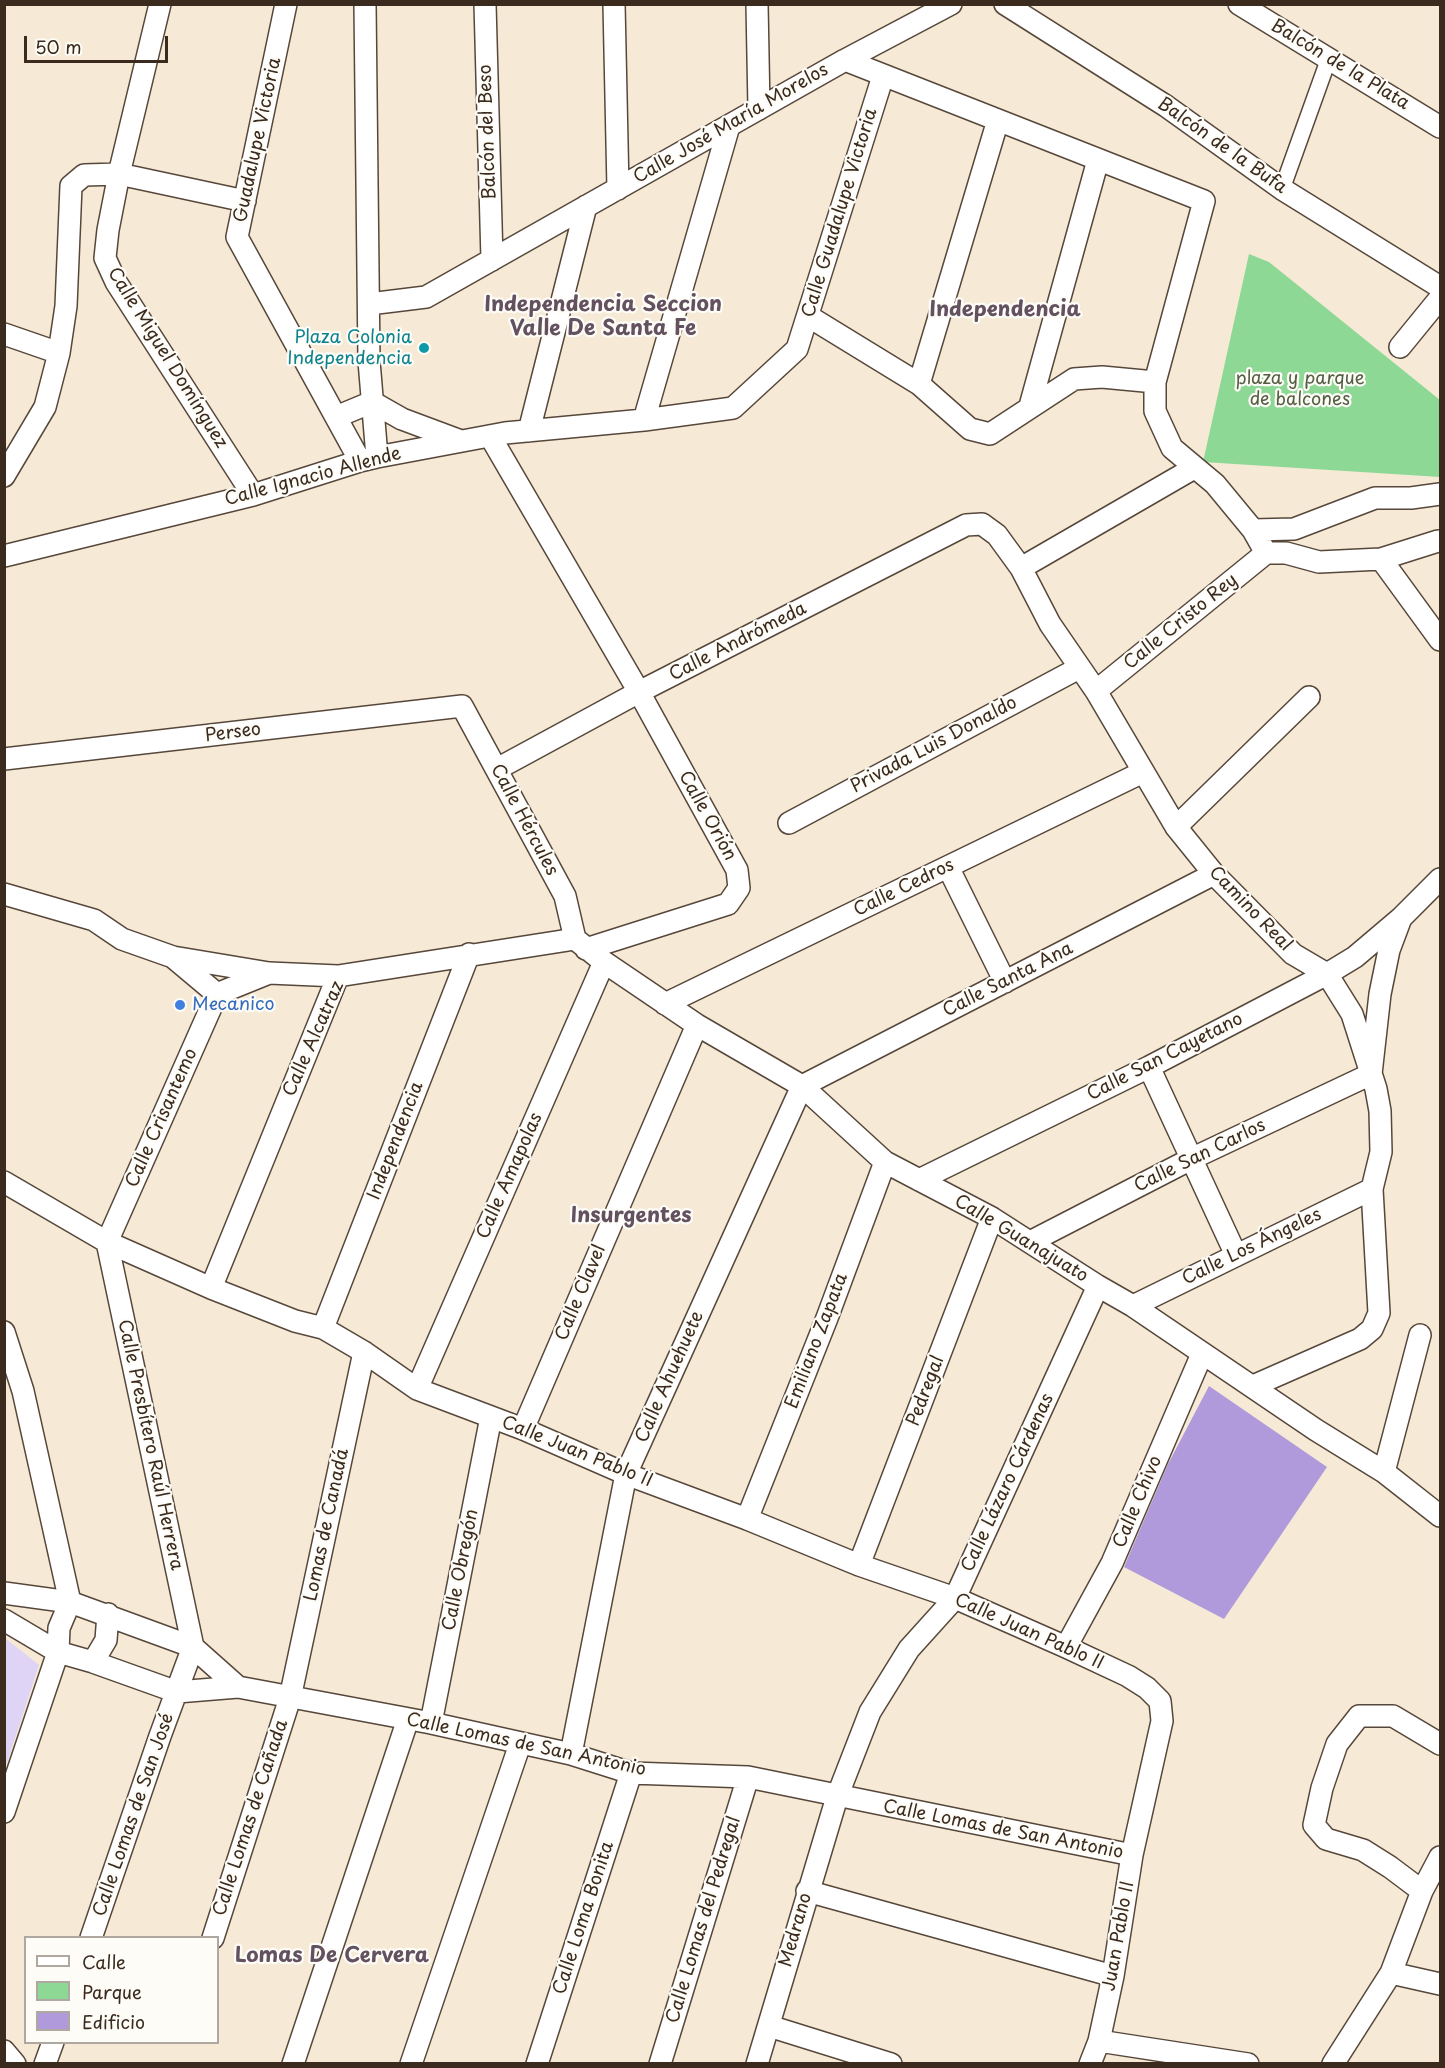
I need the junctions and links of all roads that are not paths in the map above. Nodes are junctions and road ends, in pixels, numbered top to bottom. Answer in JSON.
{"nodes":[{"id":1,"x":160,"y":4,"type":"edge"},
{"id":2,"x":286,"y":4,"type":"edge"},
{"id":3,"x":365,"y":4,"type":"edge"},
{"id":4,"x":485,"y":4,"type":"edge"},
{"id":5,"x":614,"y":4,"type":"edge"},
{"id":6,"x":757,"y":4,"type":"edge"},
{"id":7,"x":951,"y":4,"type":"edge"},
{"id":8,"x":1005,"y":4,"type":"edge"},
{"id":9,"x":1239,"y":4,"type":"edge"},
{"id":10,"x":1329,"y":58,"type":"junction"},
{"id":11,"x":845,"y":60,"type":"junction"},
{"id":12,"x":883,"y":76,"type":"junction"},
{"id":13,"x":759,"y":109,"type":"junction"},
{"id":14,"x":998,"y":120,"type":"junction"},
{"id":15,"x":729,"y":126,"type":"junction"},
{"id":16,"x":1440,"y":127,"type":"edge"},
{"id":17,"x":1098,"y":160,"type":"junction"},
{"id":18,"x":119,"y":174,"type":"junction"},
{"id":19,"x":618,"y":189,"type":"junction"},
{"id":20,"x":1282,"y":189,"type":"junction"},
{"id":21,"x":244,"y":201,"type":"junction"},
{"id":22,"x":586,"y":206,"type":"junction"},
{"id":23,"x":492,"y":260,"type":"junction"},
{"id":24,"x":1440,"y":287,"type":"edge"},
{"id":25,"x":1440,"y":298,"type":"edge"},
{"id":26,"x":369,"y":304,"type":"junction"},
{"id":27,"x":808,"y":316,"type":"junction"},
{"id":28,"x":4,"y":334,"type":"edge"},
{"id":29,"x":1400,"y":347,"type":"dead end"},
{"id":30,"x":59,"y":353,"type":"junction"},
{"id":31,"x":1155,"y":382,"type":"junction"},
{"id":32,"x":919,"y":384,"type":"junction"},
{"id":33,"x":372,"y":402,"type":"junction"},
{"id":34,"x":1030,"y":406,"type":"junction"},
{"id":35,"x":733,"y":408,"type":"joint"},
{"id":36,"x":336,"y":417,"type":"junction"},
{"id":37,"x":644,"y":420,"type":"junction"},
{"id":38,"x":529,"y":431,"type":"junction"},
{"id":39,"x":490,"y":436,"type":"junction"},
{"id":40,"x":461,"y":441,"type":"junction"},
{"id":41,"x":369,"y":459,"type":"junction"},
{"id":42,"x":1194,"y":468,"type":"junction"},
{"id":43,"x":4,"y":476,"type":"edge"},
{"id":44,"x":1440,"y":494,"type":"edge"},
{"id":45,"x":253,"y":495,"type":"junction"},
{"id":46,"x":982,"y":524,"type":"joint"},
{"id":47,"x":1252,"y":530,"type":"junction"},
{"id":48,"x":1438,"y":541,"type":"dead end"},
{"id":49,"x":1266,"y":553,"type":"junction"},
{"id":50,"x":4,"y":556,"type":"edge"},
{"id":51,"x":1381,"y":559,"type":"junction"},
{"id":52,"x":1021,"y":568,"type":"junction"},
{"id":53,"x":1440,"y":640,"type":"edge"},
{"id":54,"x":1079,"y":668,"type":"junction"},
{"id":55,"x":1096,"y":691,"type":"junction"},
{"id":56,"x":639,"y":692,"type":"junction"},
{"id":57,"x":1309,"y":697,"type":"dead end"},
{"id":58,"x":462,"y":706,"type":"joint"},
{"id":59,"x":4,"y":759,"type":"edge"},
{"id":60,"x":497,"y":769,"type":"junction"},
{"id":61,"x":1143,"y":772,"type":"junction"},
{"id":62,"x":789,"y":823,"type":"dead end"},
{"id":63,"x":1176,"y":827,"type":"junction"},
{"id":64,"x":948,"y":867,"type":"junction"},
{"id":65,"x":1214,"y":874,"type":"junction"},
{"id":66,"x":1440,"y":879,"type":"edge"},
{"id":67,"x":4,"y":894,"type":"edge"},
{"id":68,"x":1401,"y":918,"type":"junction"},
{"id":69,"x":580,"y":944,"type":"junction"},
{"id":70,"x":469,"y":954,"type":"junction"},
{"id":71,"x":173,"y":957,"type":"junction"},
{"id":72,"x":604,"y":963,"type":"junction"},
{"id":73,"x":269,"y":973,"type":"junction"},
{"id":74,"x":1327,"y":974,"type":"junction"},
{"id":75,"x":338,"y":976,"type":"junction"},
{"id":76,"x":1005,"y":982,"type":"junction"},
{"id":77,"x":217,"y":994,"type":"junction"},
{"id":78,"x":665,"y":1004,"type":"junction"},
{"id":79,"x":697,"y":1025,"type":"junction"},
{"id":80,"x":1149,"y":1067,"type":"junction"},
{"id":81,"x":1371,"y":1074,"type":"junction"},
{"id":82,"x":802,"y":1086,"type":"junction"},
{"id":83,"x":1191,"y":1159,"type":"junction"},
{"id":84,"x":885,"y":1162,"type":"junction"},
{"id":85,"x":919,"y":1180,"type":"junction"},
{"id":86,"x":4,"y":1182,"type":"edge"},
{"id":87,"x":1372,"y":1189,"type":"junction"},
{"id":88,"x":992,"y":1218,"type":"junction"},
{"id":89,"x":107,"y":1242,"type":"junction"},
{"id":90,"x":1030,"y":1242,"type":"junction"},
{"id":91,"x":1236,"y":1255,"type":"junction"},
{"id":92,"x":1098,"y":1286,"type":"junction"},
{"id":93,"x":211,"y":1288,"type":"junction"},
{"id":94,"x":1133,"y":1306,"type":"junction"},
{"id":95,"x":323,"y":1328,"type":"junction"},
{"id":96,"x":4,"y":1332,"type":"edge"},
{"id":97,"x":1420,"y":1335,"type":"dead end"},
{"id":98,"x":364,"y":1352,"type":"junction"},
{"id":99,"x":1202,"y":1354,"type":"junction"},
{"id":100,"x":1253,"y":1386,"type":"junction"},
{"id":101,"x":417,"y":1389,"type":"junction"},
{"id":102,"x":14,"y":1393,"type":"edge"},
{"id":103,"x":491,"y":1417,"type":"junction"},
{"id":104,"x":523,"y":1429,"type":"junction"},
{"id":105,"x":1384,"y":1472,"type":"junction"},
{"id":106,"x":626,"y":1474,"type":"junction"},
{"id":107,"x":1440,"y":1516,"type":"edge"},
{"id":108,"x":747,"y":1519,"type":"junction"},
{"id":109,"x":859,"y":1565,"type":"junction"},
{"id":110,"x":4,"y":1593,"type":"edge"},
{"id":111,"x":955,"y":1598,"type":"junction"},
{"id":112,"x":70,"y":1602,"type":"junction"},
{"id":113,"x":108,"y":1614,"type":"junction"},
{"id":114,"x":4,"y":1620,"type":"edge"},
{"id":115,"x":193,"y":1647,"type":"junction"},
{"id":116,"x":1066,"y":1647,"type":"junction"},
{"id":117,"x":58,"y":1652,"type":"junction"},
{"id":118,"x":93,"y":1662,"type":"junction"},
{"id":119,"x":238,"y":1687,"type":"junction"},
{"id":120,"x":177,"y":1692,"type":"junction"},
{"id":121,"x":290,"y":1698,"type":"junction"},
{"id":122,"x":1160,"y":1701,"type":"joint"},
{"id":123,"x":408,"y":1719,"type":"junction"},
{"id":124,"x":431,"y":1723,"type":"junction"},
{"id":125,"x":520,"y":1744,"type":"junction"},
{"id":126,"x":1440,"y":1744,"type":"edge"},
{"id":127,"x":571,"y":1754,"type":"junction"},
{"id":128,"x":632,"y":1773,"type":"junction"},
{"id":129,"x":748,"y":1778,"type":"junction"},
{"id":130,"x":837,"y":1797,"type":"junction"},
{"id":131,"x":4,"y":1812,"type":"edge"},
{"id":132,"x":1132,"y":1855,"type":"junction"},
{"id":133,"x":1440,"y":1857,"type":"edge"},
{"id":134,"x":807,"y":1891,"type":"junction"},
{"id":135,"x":1422,"y":1891,"type":"junction"},
{"id":136,"x":92,"y":1936,"type":"edge"},
{"id":137,"x":214,"y":1936,"type":"edge"},
{"id":138,"x":1390,"y":1973,"type":"junction"},
{"id":139,"x":1113,"y":1976,"type":"junction"},
{"id":140,"x":1440,"y":1984,"type":"edge"},
{"id":141,"x":769,"y":2026,"type":"junction"},
{"id":142,"x":53,"y":2044,"type":"edge"},
{"id":143,"x":4,"y":2052,"type":"edge"},
{"id":144,"x":1093,"y":2057,"type":"edge"},
{"id":145,"x":1220,"y":2062,"type":"edge"},
{"id":146,"x":15,"y":2064,"type":"edge"},
{"id":147,"x":45,"y":2064,"type":"edge"},
{"id":148,"x":293,"y":2064,"type":"edge"},
{"id":149,"x":411,"y":2064,"type":"edge"},
{"id":150,"x":537,"y":2064,"type":"edge"},
{"id":151,"x":660,"y":2064,"type":"edge"},
{"id":152,"x":757,"y":2064,"type":"edge"},
{"id":153,"x":891,"y":2064,"type":"edge"},
{"id":154,"x":1248,"y":2064,"type":"edge"},
{"id":155,"x":1333,"y":2064,"type":"edge"}],
"edges":[{"from":1,"to":18,"type":"street","name":"Calle Miguel Domínguez"},
{"from":2,"to":21,"type":"street","name":"Guadalupe Victoria"},
{"from":3,"to":26,"type":"street"},
{"from":4,"to":23,"type":"street","name":"Balcón del Beso"},
{"from":5,"to":19,"type":"street"},
{"from":6,"to":13,"type":"street"},
{"from":7,"to":11,"type":"street"},
{"from":8,"to":20,"type":"street","name":"Balcón de la Bufa"},
{"from":9,"to":10,"type":"street","name":"Balcón de la Plata"},
{"from":10,"to":16,"type":"street","name":"Balcón de la Plata"},
{"from":10,"to":20,"type":"street"},
{"from":11,"to":12,"type":"street","name":"Calle José María Morelos"},
{"from":11,"to":13,"type":"street","name":"Calle José María Morelos"},
{"from":12,"to":14,"type":"street","name":"Calle José María Morelos"},
{"from":12,"to":27,"type":"street","name":"Calle Guadalupe Victoria"},
{"from":13,"to":15,"type":"street","name":"Calle José María Morelos"},
{"from":14,"to":17,"type":"street","name":"Calle José María Morelos"},
{"from":14,"to":32,"type":"street"},
{"from":15,"to":19,"type":"street","name":"Calle José María Morelos"},
{"from":15,"to":37,"type":"street"},
{"from":17,"to":31,"type":"street","name":"Calle José María Morelos"},
{"from":17,"to":34,"type":"street"},
{"from":18,"to":21,"type":"street"},
{"from":18,"to":30,"type":"street"},
{"from":18,"to":45,"type":"street","name":"Calle Miguel Domínguez"},
{"from":19,"to":22,"type":"street","name":"Calle José María Morelos"},
{"from":20,"to":24,"type":"street","name":"Balcón de la Bufa"},
{"from":21,"to":36,"type":"street","name":"Guadalupe Victoria"},
{"from":22,"to":23,"type":"street","name":"Calle José María Morelos"},
{"from":22,"to":38,"type":"street"},
{"from":23,"to":26,"type":"street","name":"Calle José María Morelos"},
{"from":25,"to":29,"type":"street"},
{"from":26,"to":33,"type":"street"},
{"from":27,"to":32,"type":"street"},
{"from":27,"to":35,"type":"street","name":"Calle Guadalupe Victoria"},
{"from":28,"to":30,"type":"street"},
{"from":30,"to":43,"type":"street"},
{"from":31,"to":34,"type":"street"},
{"from":31,"to":42,"type":"street"},
{"from":32,"to":34,"type":"street"},
{"from":33,"to":36,"type":"street"},
{"from":33,"to":40,"type":"street"},
{"from":33,"to":41,"type":"street"},
{"from":35,"to":37,"type":"street","name":"Calle Ignacio Allende"},
{"from":36,"to":41,"type":"street","name":"Guadalupe Victoria"},
{"from":37,"to":38,"type":"street","name":"Calle Ignacio Allende"},
{"from":38,"to":39,"type":"street","name":"Calle Ignacio Allende"},
{"from":39,"to":40,"type":"street","name":"Calle Ignacio Allende"},
{"from":39,"to":56,"type":"street","name":"Calle Orión"},
{"from":40,"to":41,"type":"street","name":"Calle Ignacio Allende"},
{"from":41,"to":45,"type":"street","name":"Calle Ignacio Allende"},
{"from":42,"to":47,"type":"street"},
{"from":42,"to":52,"type":"street"},
{"from":44,"to":47,"type":"street"},
{"from":45,"to":50,"type":"street","name":"Calle Ignacio Allende"},
{"from":46,"to":52,"type":"street","name":"Camino Real"},
{"from":46,"to":56,"type":"street","name":"Calle Andrómeda"},
{"from":47,"to":49,"type":"street"},
{"from":48,"to":51,"type":"street"},
{"from":49,"to":51,"type":"street"},
{"from":49,"to":55,"type":"street","name":"Calle Cristo Rey"},
{"from":51,"to":53,"type":"street"},
{"from":52,"to":54,"type":"street","name":"Camino Real"},
{"from":54,"to":55,"type":"street","name":"Camino Real"},
{"from":54,"to":62,"type":"street","name":"Privada Luis Donaldo"},
{"from":55,"to":61,"type":"street","name":"Camino Real"},
{"from":56,"to":60,"type":"street","name":"Calle Andrómeda"},
{"from":56,"to":69,"type":"street","name":"Calle Orión"},
{"from":57,"to":63,"type":"street"},
{"from":58,"to":59,"type":"street","name":"Perseo"},
{"from":58,"to":60,"type":"street","name":"Calle Hércules"},
{"from":60,"to":69,"type":"street","name":"Calle Hércules"},
{"from":61,"to":63,"type":"street","name":"Camino Real"},
{"from":61,"to":64,"type":"street","name":"Calle Cedros"},
{"from":63,"to":65,"type":"street","name":"Camino Real"},
{"from":64,"to":76,"type":"street"},
{"from":64,"to":78,"type":"street","name":"Calle Cedros"},
{"from":65,"to":74,"type":"street","name":"Camino Real"},
{"from":65,"to":76,"type":"street","name":"Calle Santa Ana"},
{"from":66,"to":68,"type":"street","name":"Calle San Cayetano"},
{"from":67,"to":71,"type":"street"},
{"from":68,"to":74,"type":"street","name":"Calle San Cayetano"},
{"from":68,"to":81,"type":"street","name":"Calle San Cayetano"},
{"from":69,"to":70,"type":"street","name":"Calle Alcatraz"},
{"from":69,"to":72,"type":"street","name":"Calle Guanajuato"},
{"from":70,"to":75,"type":"street","name":"Calle Alcatraz"},
{"from":70,"to":95,"type":"street","name":"Independencia"},
{"from":71,"to":73,"type":"street"},
{"from":71,"to":77,"type":"street"},
{"from":72,"to":78,"type":"street","name":"Calle Guanajuato"},
{"from":72,"to":101,"type":"street","name":"Calle Amapolas"},
{"from":73,"to":75,"type":"street"},
{"from":73,"to":77,"type":"street"},
{"from":74,"to":80,"type":"street","name":"Calle San Cayetano"},
{"from":74,"to":81,"type":"street","name":"Camino Real"},
{"from":75,"to":93,"type":"street","name":"Calle Alcatraz"},
{"from":76,"to":82,"type":"street","name":"Calle Santa Ana"},
{"from":77,"to":89,"type":"street","name":"Calle Crisantemo"},
{"from":78,"to":79,"type":"street","name":"Calle Guanajuato"},
{"from":79,"to":82,"type":"street","name":"Calle Guanajuato"},
{"from":79,"to":104,"type":"street","name":"Calle Clavel"},
{"from":80,"to":83,"type":"street"},
{"from":80,"to":85,"type":"street","name":"Calle San Cayetano"},
{"from":81,"to":83,"type":"street","name":"Calle San Carlos"},
{"from":81,"to":87,"type":"street","name":"Camino Real"},
{"from":82,"to":84,"type":"street","name":"Calle Guanajuato"},
{"from":82,"to":106,"type":"street","name":"Calle Ahuehuete"},
{"from":83,"to":90,"type":"street","name":"Calle San Carlos"},
{"from":83,"to":91,"type":"street"},
{"from":84,"to":85,"type":"street","name":"Calle Guanajuato"},
{"from":84,"to":108,"type":"street","name":"Emiliano Zapata"},
{"from":85,"to":88,"type":"street","name":"Calle Guanajuato"},
{"from":86,"to":89,"type":"street","name":"Calle Juan Pablo II"},
{"from":87,"to":91,"type":"street","name":"Calle Los Ángeles"},
{"from":87,"to":100,"type":"street","name":"Camino Real"},
{"from":88,"to":90,"type":"street","name":"Calle Guanajuato"},
{"from":88,"to":109,"type":"street","name":"Pedregal"},
{"from":89,"to":93,"type":"street","name":"Calle Juan Pablo II"},
{"from":89,"to":115,"type":"street","name":"Calle Presbítero Raúl Herrera"},
{"from":90,"to":92,"type":"street","name":"Calle Guanajuato"},
{"from":91,"to":94,"type":"street","name":"Calle Los Ángeles"},
{"from":92,"to":94,"type":"street","name":"Calle Guanajuato"},
{"from":92,"to":111,"type":"street","name":"Calle Lázaro Cárdenas"},
{"from":93,"to":95,"type":"street","name":"Calle Juan Pablo II"},
{"from":94,"to":99,"type":"street","name":"Calle Guanajuato"},
{"from":95,"to":98,"type":"street","name":"Calle Juan Pablo II"},
{"from":96,"to":102,"type":"street"},
{"from":97,"to":105,"type":"street"},
{"from":98,"to":101,"type":"street","name":"Calle Juan Pablo II"},
{"from":98,"to":121,"type":"street","name":"Lomas de Canadá"},
{"from":99,"to":100,"type":"street","name":"Calle Guanajuato"},
{"from":99,"to":116,"type":"street","name":"Calle Chivo"},
{"from":100,"to":105,"type":"street","name":"Calle Guanajuato"},
{"from":101,"to":103,"type":"street","name":"Calle Juan Pablo II"},
{"from":102,"to":112,"type":"street"},
{"from":103,"to":104,"type":"street","name":"Calle Juan Pablo II"},
{"from":103,"to":124,"type":"street","name":"Calle Obregón"},
{"from":104,"to":106,"type":"street","name":"Calle Juan Pablo II"},
{"from":105,"to":107,"type":"street","name":"Calle Guanajuato"},
{"from":106,"to":108,"type":"street","name":"Calle Juan Pablo II"},
{"from":106,"to":127,"type":"street","name":"Calle Ahuehuete"},
{"from":108,"to":109,"type":"street","name":"Calle Juan Pablo II"},
{"from":109,"to":111,"type":"street","name":"Calle Juan Pablo II"},
{"from":110,"to":112,"type":"street","name":"Calle Lomas de San Antonio"},
{"from":111,"to":116,"type":"street","name":"Calle Juan Pablo II"},
{"from":111,"to":130,"type":"street","name":"Calle Lázaro Cárdenas"},
{"from":112,"to":113,"type":"street","name":"Calle Lomas de San Antonio"},
{"from":112,"to":117,"type":"street"},
{"from":113,"to":115,"type":"street","name":"Calle Lomas de San Antonio"},
{"from":113,"to":118,"type":"street"},
{"from":114,"to":117,"type":"street","name":"Calle Lomas de San Antonio"},
{"from":115,"to":119,"type":"street","name":"Calle Lomas de San Antonio"},
{"from":115,"to":120,"type":"street","name":"Calle Lomas de San José"},
{"from":116,"to":122,"type":"street","name":"Calle Juan Pablo II"},
{"from":117,"to":118,"type":"street","name":"Calle Lomas de San Antonio"},
{"from":117,"to":131,"type":"street"},
{"from":118,"to":120,"type":"street","name":"Calle Lomas de San Antonio"},
{"from":119,"to":120,"type":"street","name":"Calle Lomas de San Antonio"},
{"from":119,"to":121,"type":"street","name":"Calle Lomas de San Antonio"},
{"from":120,"to":136,"type":"street","name":"Calle Lomas de San José"},
{"from":121,"to":123,"type":"street","name":"Calle Lomas de San Antonio"},
{"from":121,"to":137,"type":"street","name":"Calle Lomas de Cañada"},
{"from":122,"to":132,"type":"street","name":"Juan Pablo II"},
{"from":123,"to":124,"type":"street","name":"Calle Lomas de San Antonio"},
{"from":123,"to":148,"type":"street"},
{"from":124,"to":125,"type":"street","name":"Calle Lomas de San Antonio"},
{"from":125,"to":127,"type":"street","name":"Calle Lomas de San Antonio"},
{"from":125,"to":149,"type":"street"},
{"from":126,"to":135,"type":"street"},
{"from":127,"to":128,"type":"street","name":"Calle Lomas de San Antonio"},
{"from":128,"to":129,"type":"street","name":"Calle Lomas de San Antonio"},
{"from":128,"to":150,"type":"street","name":"Calle Loma Bonita"},
{"from":129,"to":130,"type":"street","name":"Calle Lomas de San Antonio"},
{"from":129,"to":151,"type":"street","name":"Calle Lomas del Pedregal"},
{"from":130,"to":132,"type":"street","name":"Calle Lomas de San Antonio"},
{"from":130,"to":134,"type":"street","name":"Medrano"},
{"from":132,"to":139,"type":"street","name":"Juan Pablo II"},
{"from":133,"to":135,"type":"street"},
{"from":134,"to":139,"type":"street"},
{"from":134,"to":141,"type":"street","name":"Medrano"},
{"from":135,"to":138,"type":"street"},
{"from":138,"to":140,"type":"street"},
{"from":138,"to":155,"type":"street"},
{"from":139,"to":144,"type":"street","name":"Juan Pablo II"},
{"from":141,"to":152,"type":"street","name":"Medrano"},
{"from":141,"to":153,"type":"street"},
{"from":142,"to":147,"type":"street"},
{"from":143,"to":146,"type":"street"},
{"from":144,"to":145,"type":"street"},
{"from":145,"to":154,"type":"street"}]}
